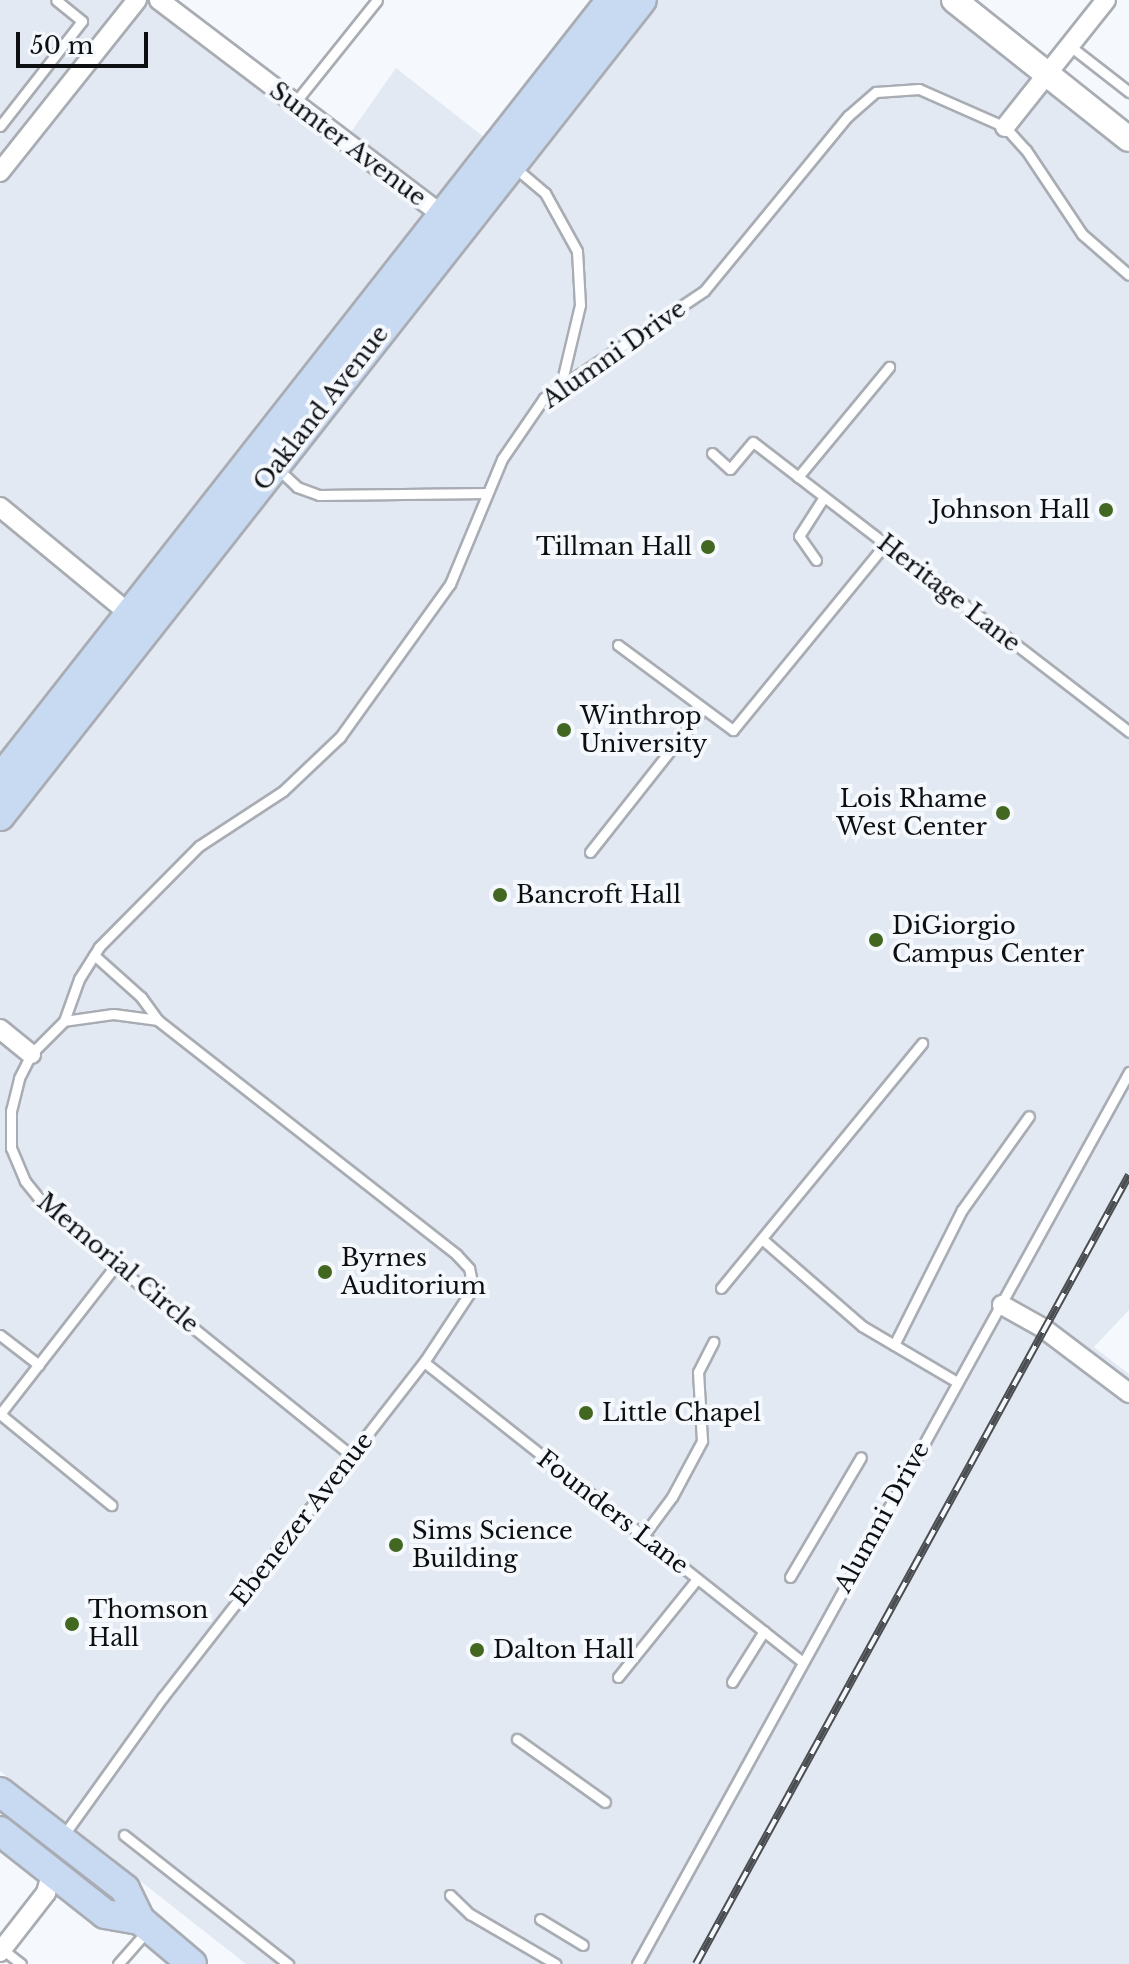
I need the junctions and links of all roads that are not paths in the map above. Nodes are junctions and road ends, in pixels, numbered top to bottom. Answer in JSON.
{"nodes":[{"id":1,"x":56,"y":0,"type":"edge"},
{"id":2,"x":137,"y":0,"type":"edge"},
{"id":3,"x":159,"y":0,"type":"edge"},
{"id":4,"x":377,"y":0,"type":"edge"},
{"id":5,"x":611,"y":0,"type":"edge"},
{"id":6,"x":642,"y":0,"type":"edge"},
{"id":7,"x":954,"y":0,"type":"edge"},
{"id":8,"x":1106,"y":0,"type":"edge"},
{"id":9,"x":1070,"y":46,"type":"junction"},
{"id":10,"x":1047,"y":74,"type":"junction"},
{"id":11,"x":1129,"y":92,"type":"edge"},
{"id":12,"x":293,"y":105,"type":"junction"},
{"id":13,"x":0,"y":126,"type":"edge"},
{"id":14,"x":1005,"y":127,"type":"junction"},
{"id":15,"x":1129,"y":139,"type":"edge"},
{"id":16,"x":503,"y":157,"type":"junction"},
{"id":17,"x":0,"y":172,"type":"edge"},
{"id":18,"x":452,"y":222,"type":"junction"},
{"id":19,"x":1129,"y":275,"type":"edge"},
{"id":20,"x":889,"y":367,"type":"dead end"},
{"id":21,"x":561,"y":385,"type":"junction"},
{"id":22,"x":712,"y":453,"type":"dead end"},
{"id":23,"x":276,"y":467,"type":"junction"},
{"id":24,"x":798,"y":477,"type":"junction"},
{"id":25,"x":487,"y":493,"type":"junction"},
{"id":26,"x":824,"y":497,"type":"junction"},
{"id":27,"x":0,"y":507,"type":"edge"},
{"id":28,"x":885,"y":544,"type":"junction"},
{"id":29,"x":816,"y":560,"type":"dead end"},
{"id":30,"x":137,"y":620,"type":"junction"},
{"id":31,"x":618,"y":645,"type":"dead end"},
{"id":32,"x":702,"y":710,"type":"junction"},
{"id":33,"x":1129,"y":732,"type":"edge"},
{"id":34,"x":0,"y":779,"type":"edge"},
{"id":35,"x":0,"y":816,"type":"edge"},
{"id":36,"x":590,"y":852,"type":"dead end"},
{"id":37,"x":97,"y":951,"type":"junction"},
{"id":38,"x":158,"y":1020,"type":"junction"},
{"id":39,"x":64,"y":1021,"type":"junction"},
{"id":40,"x":0,"y":1029,"type":"edge"},
{"id":41,"x":922,"y":1043,"type":"dead end"},
{"id":42,"x":31,"y":1054,"type":"junction"},
{"id":43,"x":1129,"y":1072,"type":"edge"},
{"id":44,"x":1029,"y":1116,"type":"dead end"},
{"id":45,"x":762,"y":1239,"type":"junction"},
{"id":46,"x":116,"y":1265,"type":"junction"},
{"id":47,"x":721,"y":1288,"type":"dead end"},
{"id":48,"x":1002,"y":1305,"type":"junction"},
{"id":49,"x":0,"y":1335,"type":"edge"},
{"id":50,"x":713,"y":1342,"type":"dead end"},
{"id":51,"x":894,"y":1345,"type":"junction"},
{"id":52,"x":424,"y":1362,"type":"junction"},
{"id":53,"x":39,"y":1365,"type":"junction"},
{"id":54,"x":957,"y":1382,"type":"junction"},
{"id":55,"x":1129,"y":1393,"type":"edge"},
{"id":56,"x":0,"y":1414,"type":"edge"},
{"id":57,"x":352,"y":1456,"type":"junction"},
{"id":58,"x":861,"y":1457,"type":"dead end"},
{"id":59,"x":111,"y":1505,"type":"dead end"},
{"id":60,"x":643,"y":1536,"type":"junction"},
{"id":61,"x":790,"y":1577,"type":"dead end"},
{"id":62,"x":697,"y":1579,"type":"junction"},
{"id":63,"x":764,"y":1631,"type":"junction"},
{"id":64,"x":802,"y":1662,"type":"junction"},
{"id":65,"x":618,"y":1677,"type":"dead end"},
{"id":66,"x":732,"y":1682,"type":"dead end"},
{"id":67,"x":517,"y":1739,"type":"dead end"},
{"id":68,"x":0,"y":1792,"type":"edge"},
{"id":69,"x":605,"y":1802,"type":"dead end"},
{"id":70,"x":0,"y":1831,"type":"edge"},
{"id":71,"x":124,"y":1835,"type":"dead end"},
{"id":72,"x":61,"y":1839,"type":"junction"},
{"id":73,"x":52,"y":1870,"type":"junction"},
{"id":74,"x":450,"y":1895,"type":"dead end"},
{"id":75,"x":540,"y":1919,"type":"dead end"},
{"id":76,"x":144,"y":1924,"type":"junction"},
{"id":77,"x":583,"y":1945,"type":"dead end"},
{"id":78,"x":1,"y":1950,"type":"edge"},
{"id":79,"x":21,"y":1964,"type":"edge"},
{"id":80,"x":118,"y":1964,"type":"edge"},
{"id":81,"x":192,"y":1964,"type":"edge"},
{"id":82,"x":288,"y":1964,"type":"edge"},
{"id":83,"x":556,"y":1964,"type":"edge"},
{"id":84,"x":637,"y":1964,"type":"edge"}],
"edges":[{"from":1,"to":13,"type":"lane"},
{"from":2,"to":17,"type":"street"},
{"from":3,"to":12,"type":"street","name":"Sumter Avenue"},
{"from":4,"to":12,"type":"lane"},
{"from":5,"to":16,"type":"main road","name":"Oakland Avenue"},
{"from":6,"to":16,"type":"main road","name":"Oakland Avenue"},
{"from":7,"to":10,"type":"street"},
{"from":8,"to":9,"type":"street"},
{"from":9,"to":10,"type":"street"},
{"from":9,"to":11,"type":"lane"},
{"from":10,"to":14,"type":"street"},
{"from":10,"to":15,"type":"street"},
{"from":12,"to":18,"type":"street","name":"Sumter Avenue"},
{"from":14,"to":19,"type":"lane","name":"Alumni Drive"},
{"from":14,"to":21,"type":"lane","name":"Alumni Drive"},
{"from":16,"to":18,"type":"main road","name":"Oakland Avenue"},
{"from":16,"to":21,"type":"lane"},
{"from":18,"to":23,"type":"main road","name":"Oakland Avenue"},
{"from":18,"to":30,"type":"main road","name":"Oakland Avenue"},
{"from":20,"to":24,"type":"lane"},
{"from":21,"to":25,"type":"lane","name":"Alumni Drive"},
{"from":22,"to":24,"type":"lane","name":"Heritage Lane"},
{"from":23,"to":25,"type":"lane"},
{"from":23,"to":30,"type":"main road","name":"Oakland Avenue"},
{"from":24,"to":26,"type":"lane","name":"Heritage Lane"},
{"from":25,"to":37,"type":"lane","name":"Alumni Drive"},
{"from":26,"to":28,"type":"lane","name":"Heritage Lane"},
{"from":26,"to":29,"type":"lane"},
{"from":27,"to":30,"type":"street"},
{"from":28,"to":32,"type":"lane"},
{"from":28,"to":33,"type":"lane","name":"Heritage Lane"},
{"from":30,"to":34,"type":"main road","name":"Oakland Avenue"},
{"from":30,"to":35,"type":"main road","name":"Oakland Avenue"},
{"from":31,"to":32,"type":"lane"},
{"from":32,"to":36,"type":"lane"},
{"from":37,"to":38,"type":"lane"},
{"from":37,"to":39,"type":"lane","name":"Memorial Circle"},
{"from":38,"to":39,"type":"lane"},
{"from":38,"to":52,"type":"lane","name":"Ebenezer Avenue"},
{"from":39,"to":42,"type":"lane","name":"Memorial Circle"},
{"from":40,"to":42,"type":"street"},
{"from":41,"to":45,"type":"lane"},
{"from":42,"to":46,"type":"lane","name":"Memorial Circle"},
{"from":43,"to":48,"type":"lane","name":"Alumni Drive"},
{"from":44,"to":51,"type":"lane"},
{"from":45,"to":47,"type":"lane"},
{"from":45,"to":51,"type":"lane"},
{"from":46,"to":53,"type":"lane"},
{"from":46,"to":57,"type":"lane","name":"Memorial Circle"},
{"from":48,"to":54,"type":"lane","name":"Alumni Drive"},
{"from":48,"to":55,"type":"street"},
{"from":49,"to":53,"type":"lane"},
{"from":50,"to":60,"type":"lane"},
{"from":51,"to":54,"type":"lane"},
{"from":52,"to":57,"type":"lane","name":"Ebenezer Avenue"},
{"from":52,"to":60,"type":"lane","name":"Founders Lane"},
{"from":53,"to":56,"type":"lane"},
{"from":54,"to":64,"type":"lane","name":"Alumni Drive"},
{"from":56,"to":59,"type":"lane"},
{"from":57,"to":72,"type":"lane","name":"Ebenezer Avenue"},
{"from":58,"to":61,"type":"lane"},
{"from":60,"to":62,"type":"lane","name":"Founders Lane"},
{"from":62,"to":63,"type":"lane","name":"Founders Lane"},
{"from":62,"to":65,"type":"lane"},
{"from":63,"to":64,"type":"lane","name":"Founders Lane"},
{"from":63,"to":66,"type":"lane"},
{"from":64,"to":84,"type":"lane","name":"Alumni Drive"},
{"from":67,"to":69,"type":"lane"},
{"from":68,"to":72,"type":"main road"},
{"from":70,"to":73,"type":"main road"},
{"from":71,"to":82,"type":"lane"},
{"from":72,"to":76,"type":"main road"},
{"from":73,"to":76,"type":"main road"},
{"from":73,"to":78,"type":"street"},
{"from":74,"to":83,"type":"lane"},
{"from":75,"to":77,"type":"lane"},
{"from":76,"to":80,"type":"lane"},
{"from":76,"to":81,"type":"main road"},
{"from":78,"to":79,"type":"lane"}]}
